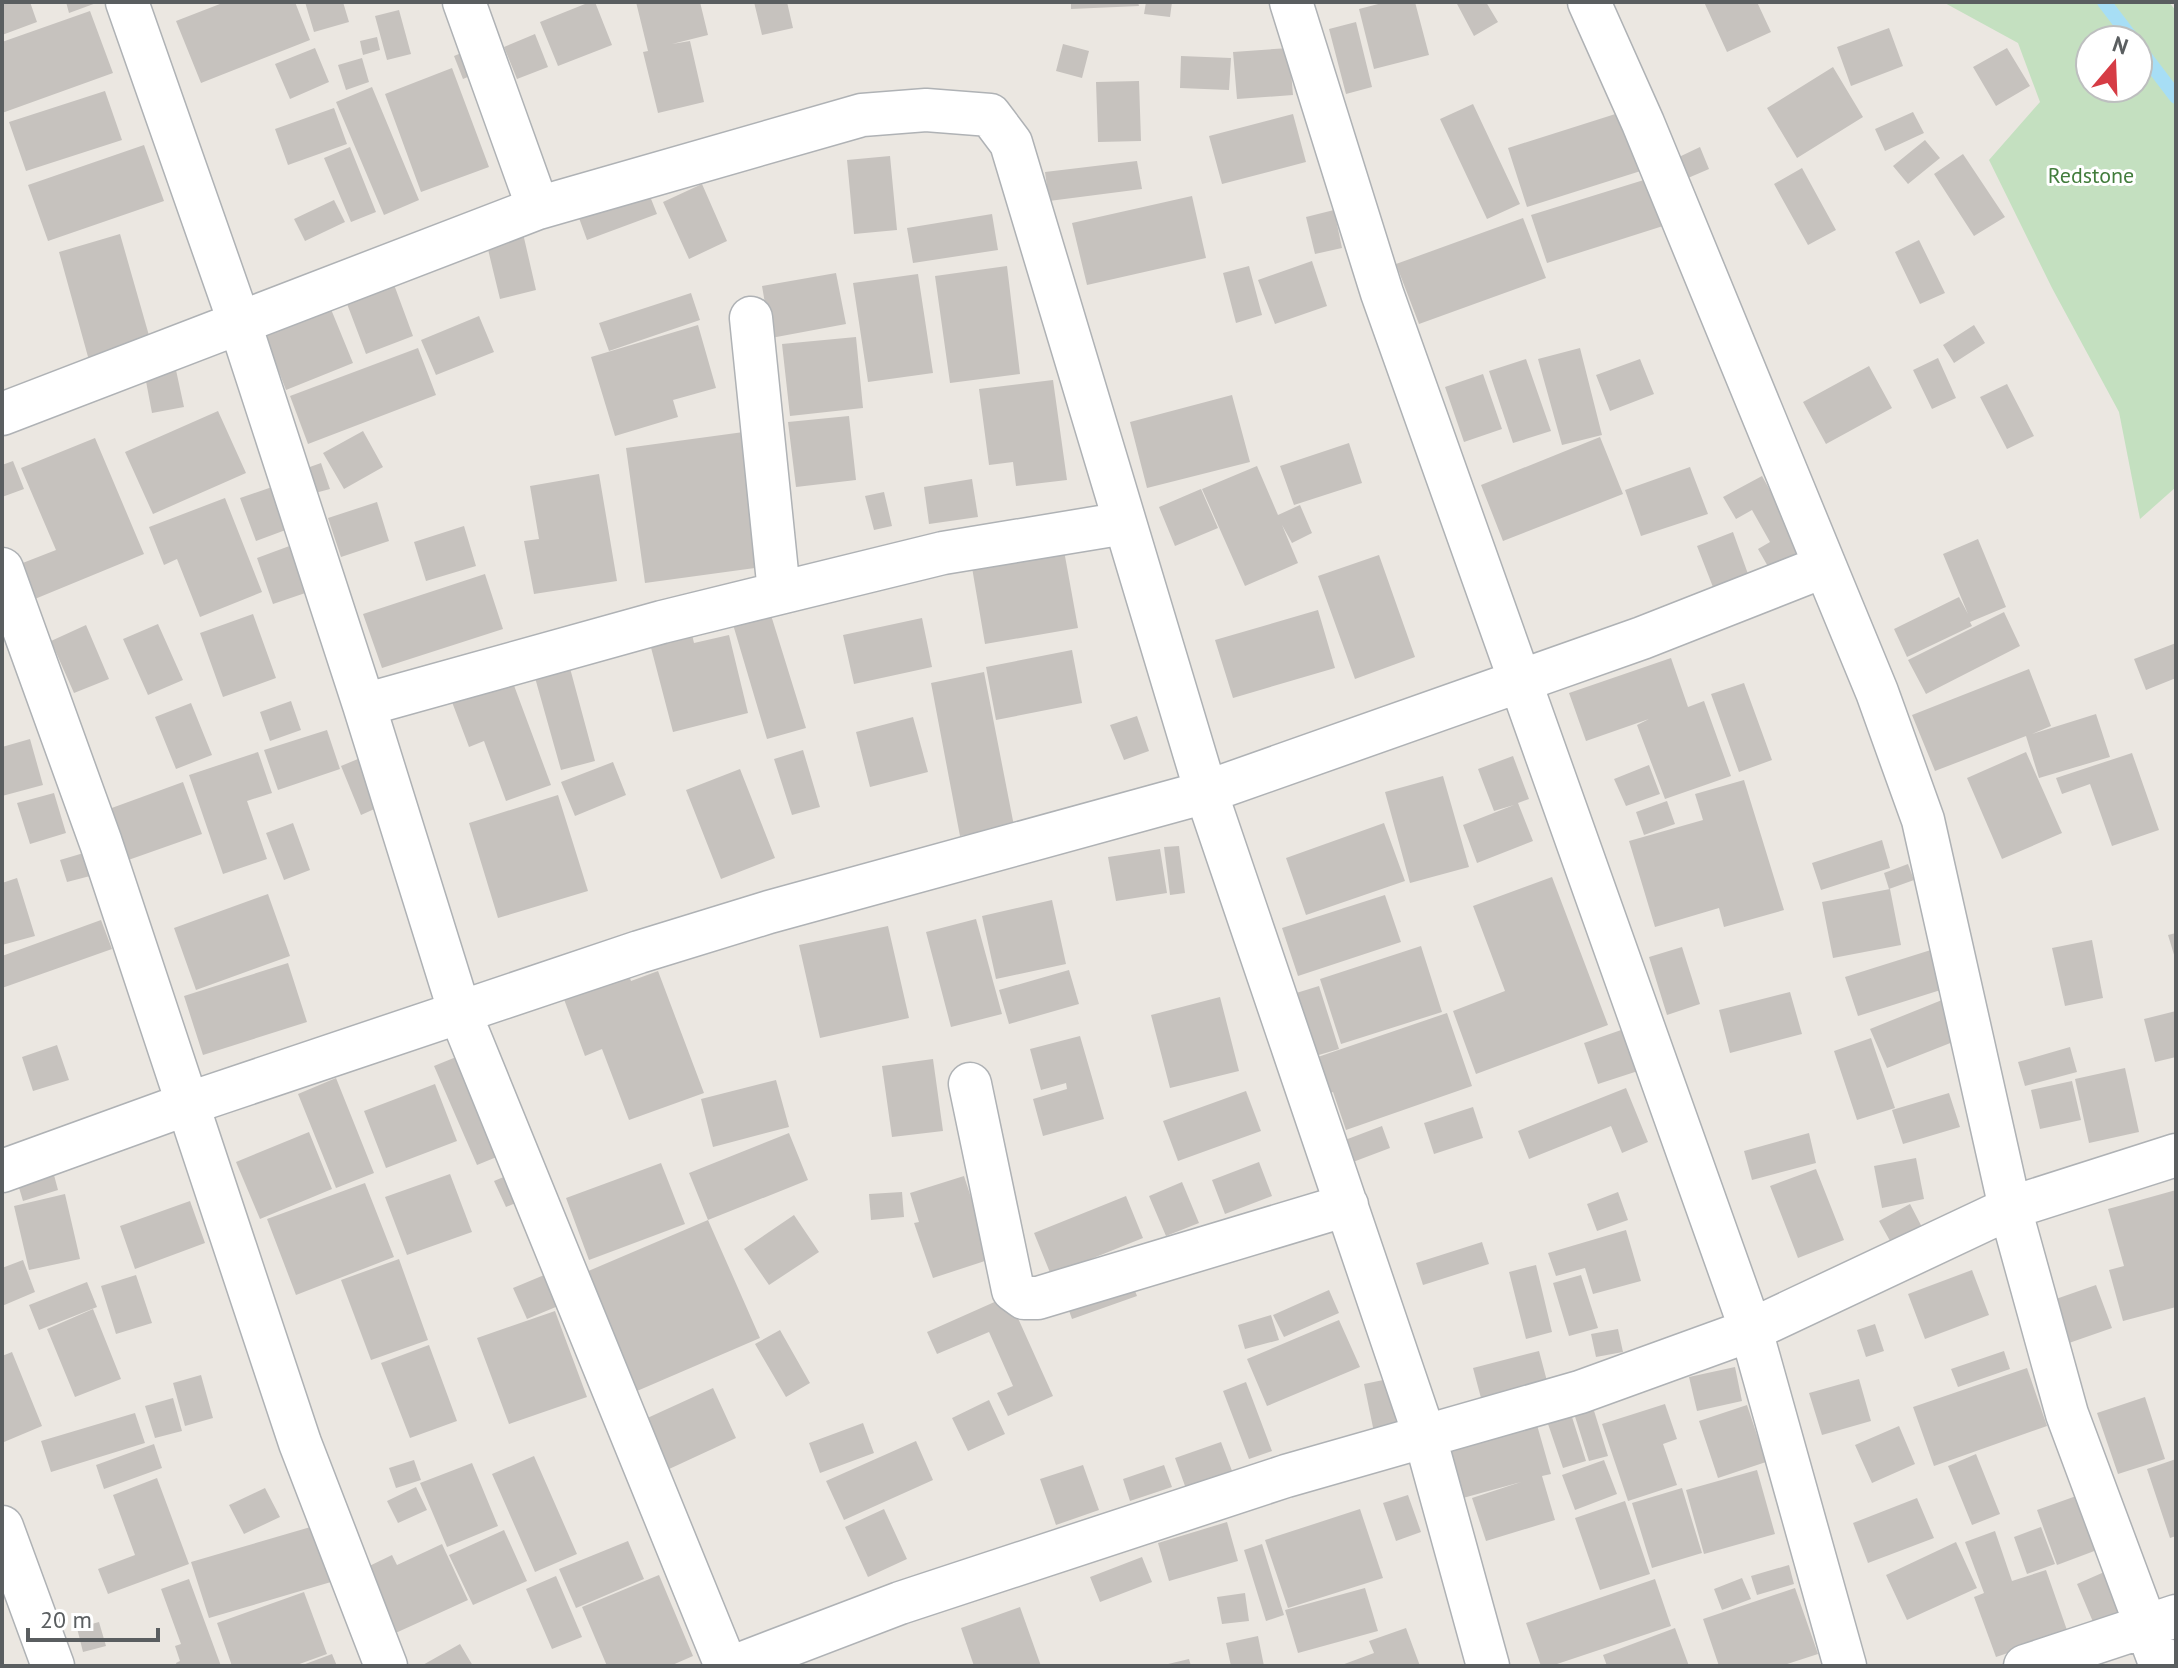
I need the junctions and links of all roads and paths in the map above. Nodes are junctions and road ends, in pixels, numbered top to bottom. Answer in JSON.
{"nodes":[{"id":1,"x":127,"y":2,"type":"edge"},
{"id":2,"x":464,"y":2,"type":"edge"},
{"id":3,"x":1291,"y":2,"type":"edge"},
{"id":4,"x":1589,"y":2,"type":"edge"},
{"id":5,"x":538,"y":208,"type":"junction"},
{"id":6,"x":751,"y":318,"type":"dead end"},
{"id":7,"x":240,"y":324,"type":"junction"},
{"id":8,"x":2,"y":414,"type":"edge"},
{"id":9,"x":1125,"y":523,"type":"junction"},
{"id":10,"x":1825,"y":566,"type":"junction"},
{"id":11,"x":2,"y":569,"type":"edge"},
{"id":12,"x":779,"y":592,"type":"junction"},
{"id":13,"x":1521,"y":681,"type":"junction"},
{"id":14,"x":364,"y":705,"type":"junction"},
{"id":15,"x":1206,"y":792,"type":"junction"},
{"id":16,"x":460,"y":1013,"type":"junction"},
{"id":17,"x":970,"y":1084,"type":"dead end"},
{"id":18,"x":187,"y":1104,"type":"junction"},
{"id":19,"x":2176,"y":1155,"type":"edge"},
{"id":20,"x":2,"y":1171,"type":"edge"},
{"id":21,"x":1347,"y":1205,"type":"junction"},
{"id":22,"x":2010,"y":1208,"type":"junction"},
{"id":23,"x":1751,"y":1330,"type":"junction"},
{"id":24,"x":1425,"y":1437,"type":"junction"},
{"id":25,"x":2,"y":1527,"type":"edge"},
{"id":26,"x":2161,"y":1621,"type":"edge"},
{"id":27,"x":53,"y":1666,"type":"edge"},
{"id":28,"x":386,"y":1666,"type":"edge"},
{"id":29,"x":726,"y":1666,"type":"edge"},
{"id":30,"x":735,"y":1666,"type":"edge"},
{"id":31,"x":1488,"y":1666,"type":"edge"},
{"id":32,"x":1845,"y":1666,"type":"edge"},
{"id":33,"x":2025,"y":1666,"type":"edge"},
{"id":34,"x":2161,"y":1666,"type":"edge"}],
"edges":[{"from":1,"to":7,"type":"street"},
{"from":2,"to":5,"type":"street"},
{"from":3,"to":13,"type":"street"},
{"from":4,"to":10,"type":"street"},
{"from":5,"to":7,"type":"street"},
{"from":5,"to":9,"type":"street"},
{"from":6,"to":12,"type":"street"},
{"from":7,"to":8,"type":"street"},
{"from":7,"to":14,"type":"street"},
{"from":9,"to":12,"type":"street"},
{"from":9,"to":15,"type":"street"},
{"from":10,"to":13,"type":"street"},
{"from":10,"to":22,"type":"street"},
{"from":11,"to":18,"type":"street"},
{"from":12,"to":14,"type":"street"},
{"from":13,"to":15,"type":"street"},
{"from":13,"to":23,"type":"street"},
{"from":14,"to":16,"type":"street"},
{"from":15,"to":16,"type":"street"},
{"from":15,"to":21,"type":"street"},
{"from":16,"to":18,"type":"street"},
{"from":16,"to":29,"type":"street"},
{"from":17,"to":21,"type":"street"},
{"from":18,"to":20,"type":"street"},
{"from":18,"to":28,"type":"street"},
{"from":19,"to":22,"type":"street"},
{"from":21,"to":24,"type":"street"},
{"from":22,"to":23,"type":"street"},
{"from":22,"to":26,"type":"street"},
{"from":23,"to":24,"type":"street"},
{"from":23,"to":32,"type":"street"},
{"from":24,"to":30,"type":"street"},
{"from":24,"to":31,"type":"street"},
{"from":25,"to":27,"type":"street"},
{"from":26,"to":33,"type":"street"},
{"from":26,"to":34,"type":"street"}]}
